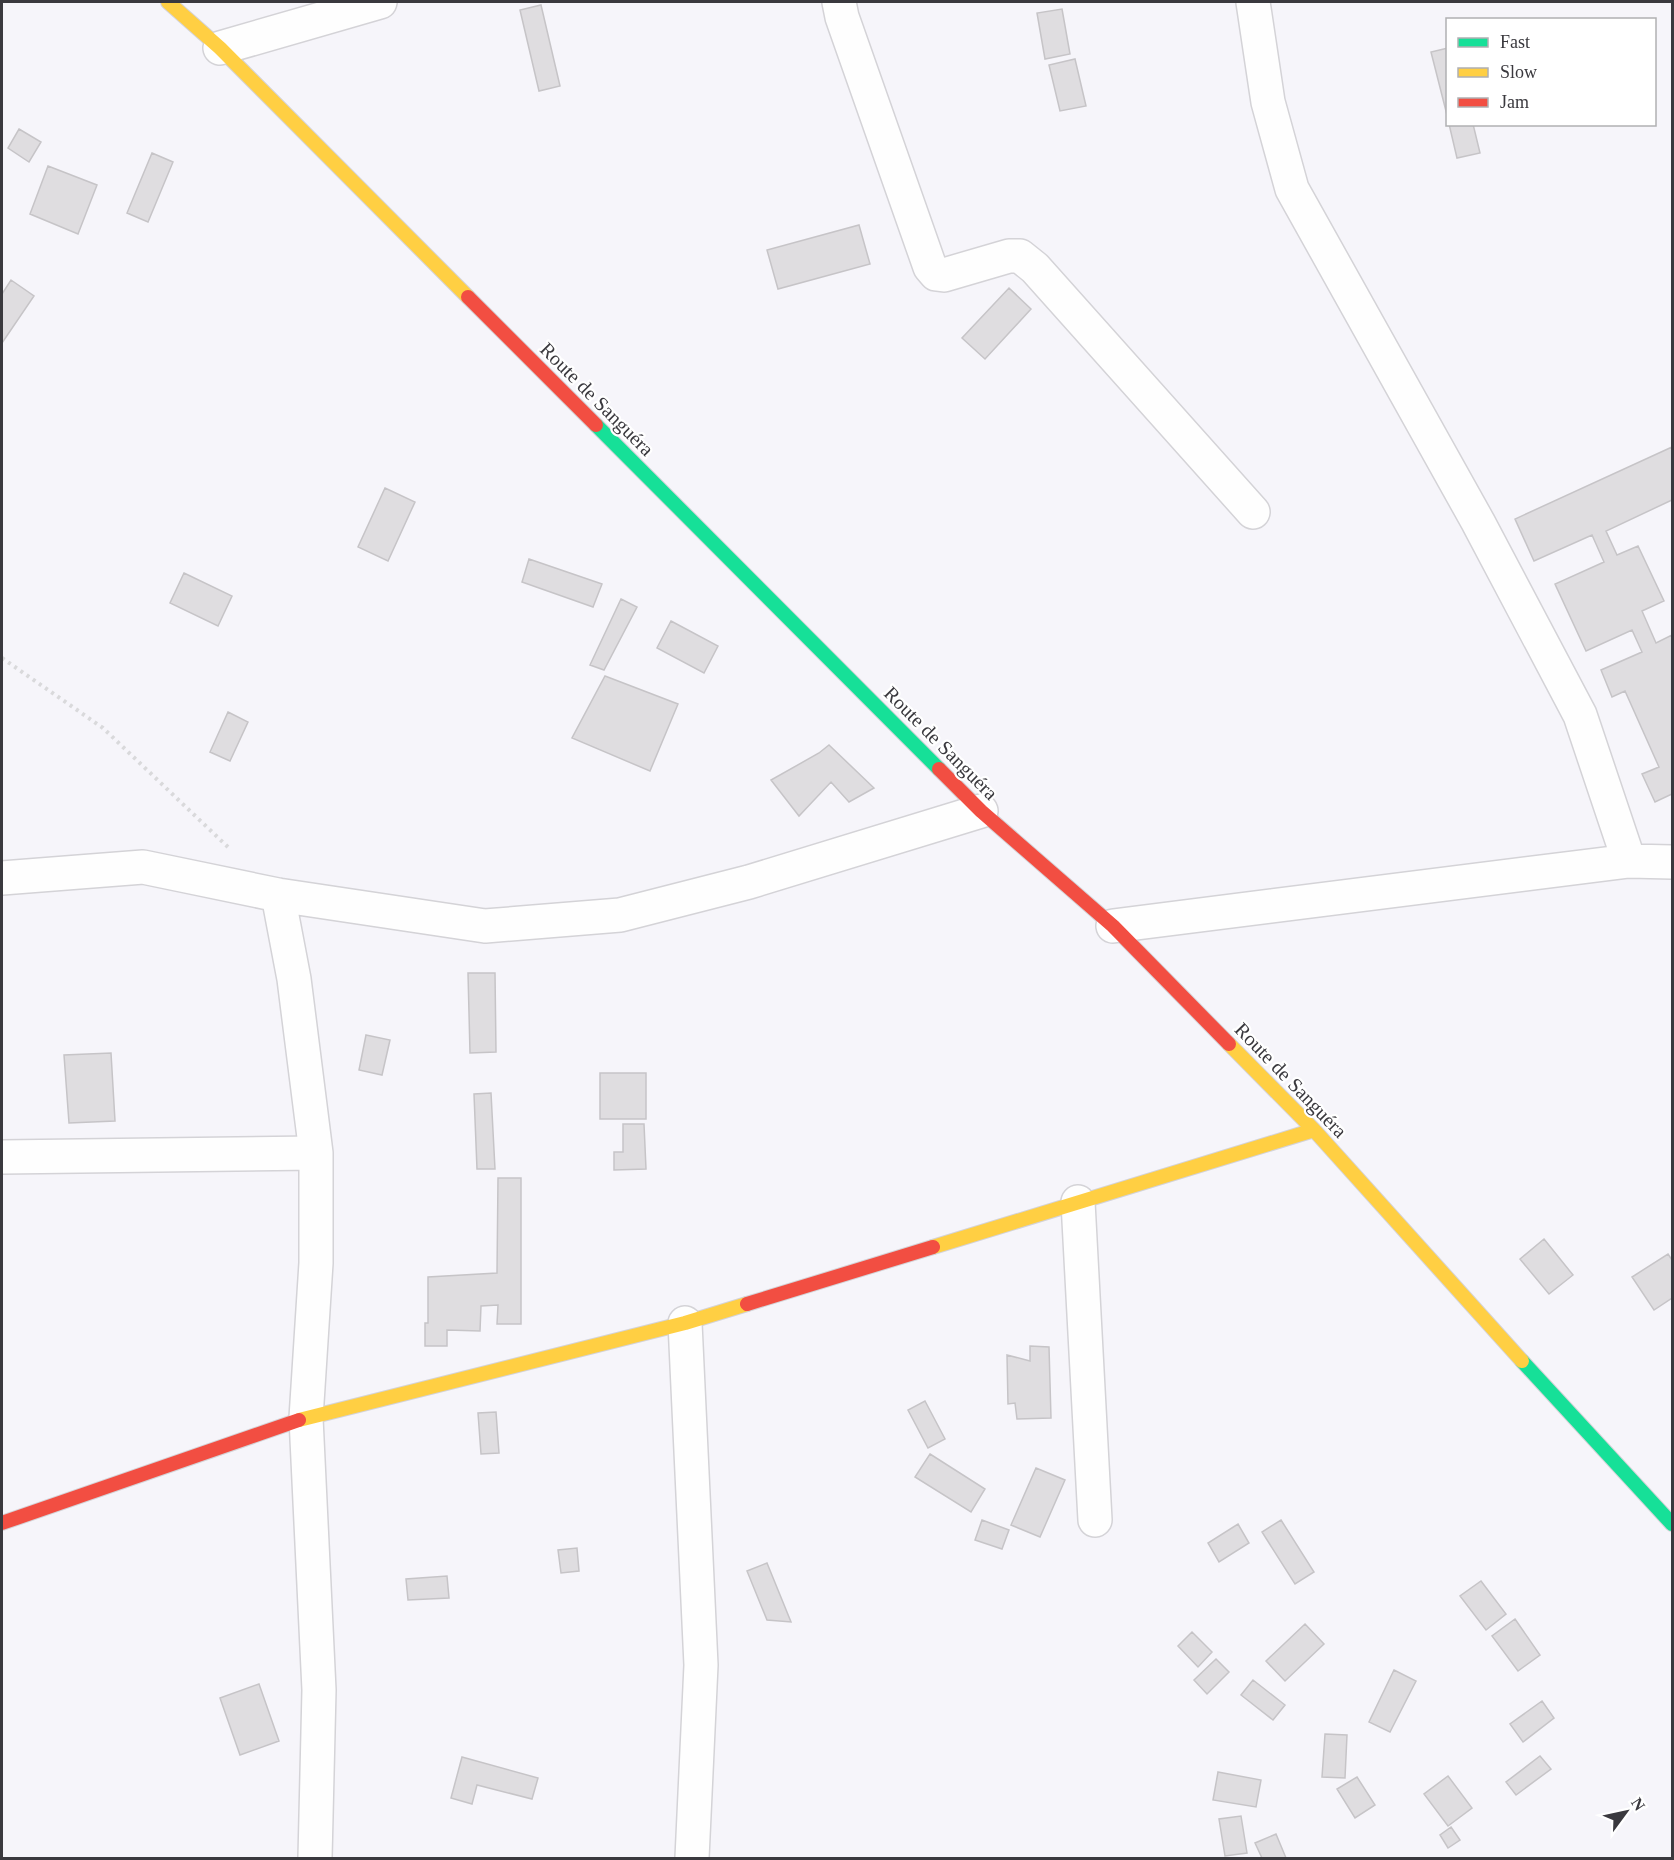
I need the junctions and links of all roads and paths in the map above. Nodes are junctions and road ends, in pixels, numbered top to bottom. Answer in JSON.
{"nodes":[{"id":1,"x":168,"y":2,"type":"edge"},
{"id":2,"x":381,"y":2,"type":"edge"},
{"id":3,"x":839,"y":2,"type":"edge"},
{"id":4,"x":1253,"y":2,"type":"edge"},
{"id":5,"x":220,"y":48,"type":"junction"},
{"id":6,"x":1253,"y":512,"type":"dead end"},
{"id":7,"x":2,"y":658,"type":"edge"},
{"id":8,"x":981,"y":811,"type":"junction"},
{"id":9,"x":236,"y":855,"type":"dead end"},
{"id":10,"x":1629,"y":861,"type":"junction"},
{"id":11,"x":1672,"y":862,"type":"edge"},
{"id":12,"x":2,"y":879,"type":"edge"},
{"id":13,"x":278,"y":895,"type":"junction"},
{"id":14,"x":1113,"y":926,"type":"junction"},
{"id":15,"x":1314,"y":1130,"type":"junction"},
{"id":16,"x":316,"y":1153,"type":"junction"},
{"id":17,"x":2,"y":1157,"type":"edge"},
{"id":18,"x":1078,"y":1202,"type":"junction"},
{"id":19,"x":685,"y":1323,"type":"junction"},
{"id":20,"x":306,"y":1418,"type":"junction"},
{"id":21,"x":1095,"y":1520,"type":"dead end"},
{"id":22,"x":2,"y":1523,"type":"edge"},
{"id":23,"x":1672,"y":1524,"type":"edge"},
{"id":24,"x":315,"y":1858,"type":"edge"},
{"id":25,"x":692,"y":1858,"type":"edge"}],
"edges":[{"from":1,"to":5,"type":"street","name":"Route de Sanguéra"},
{"from":2,"to":5,"type":"street"},
{"from":3,"to":6,"type":"street"},
{"from":4,"to":10,"type":"street"},
{"from":5,"to":8,"type":"street","name":"Route de Sanguéra"},
{"from":7,"to":9,"type":"path"},
{"from":8,"to":13,"type":"street"},
{"from":8,"to":14,"type":"street","name":"Route de Sanguéra"},
{"from":10,"to":11,"type":"street"},
{"from":10,"to":14,"type":"street"},
{"from":12,"to":13,"type":"street"},
{"from":13,"to":16,"type":"street"},
{"from":14,"to":15,"type":"street","name":"Route de Sanguéra"},
{"from":15,"to":18,"type":"street"},
{"from":15,"to":23,"type":"street","name":"Route de Sanguéra"},
{"from":16,"to":17,"type":"street"},
{"from":16,"to":20,"type":"street"},
{"from":18,"to":19,"type":"street"},
{"from":18,"to":21,"type":"street"},
{"from":19,"to":20,"type":"street"},
{"from":19,"to":25,"type":"street"},
{"from":20,"to":22,"type":"street"},
{"from":20,"to":24,"type":"street"}]}
